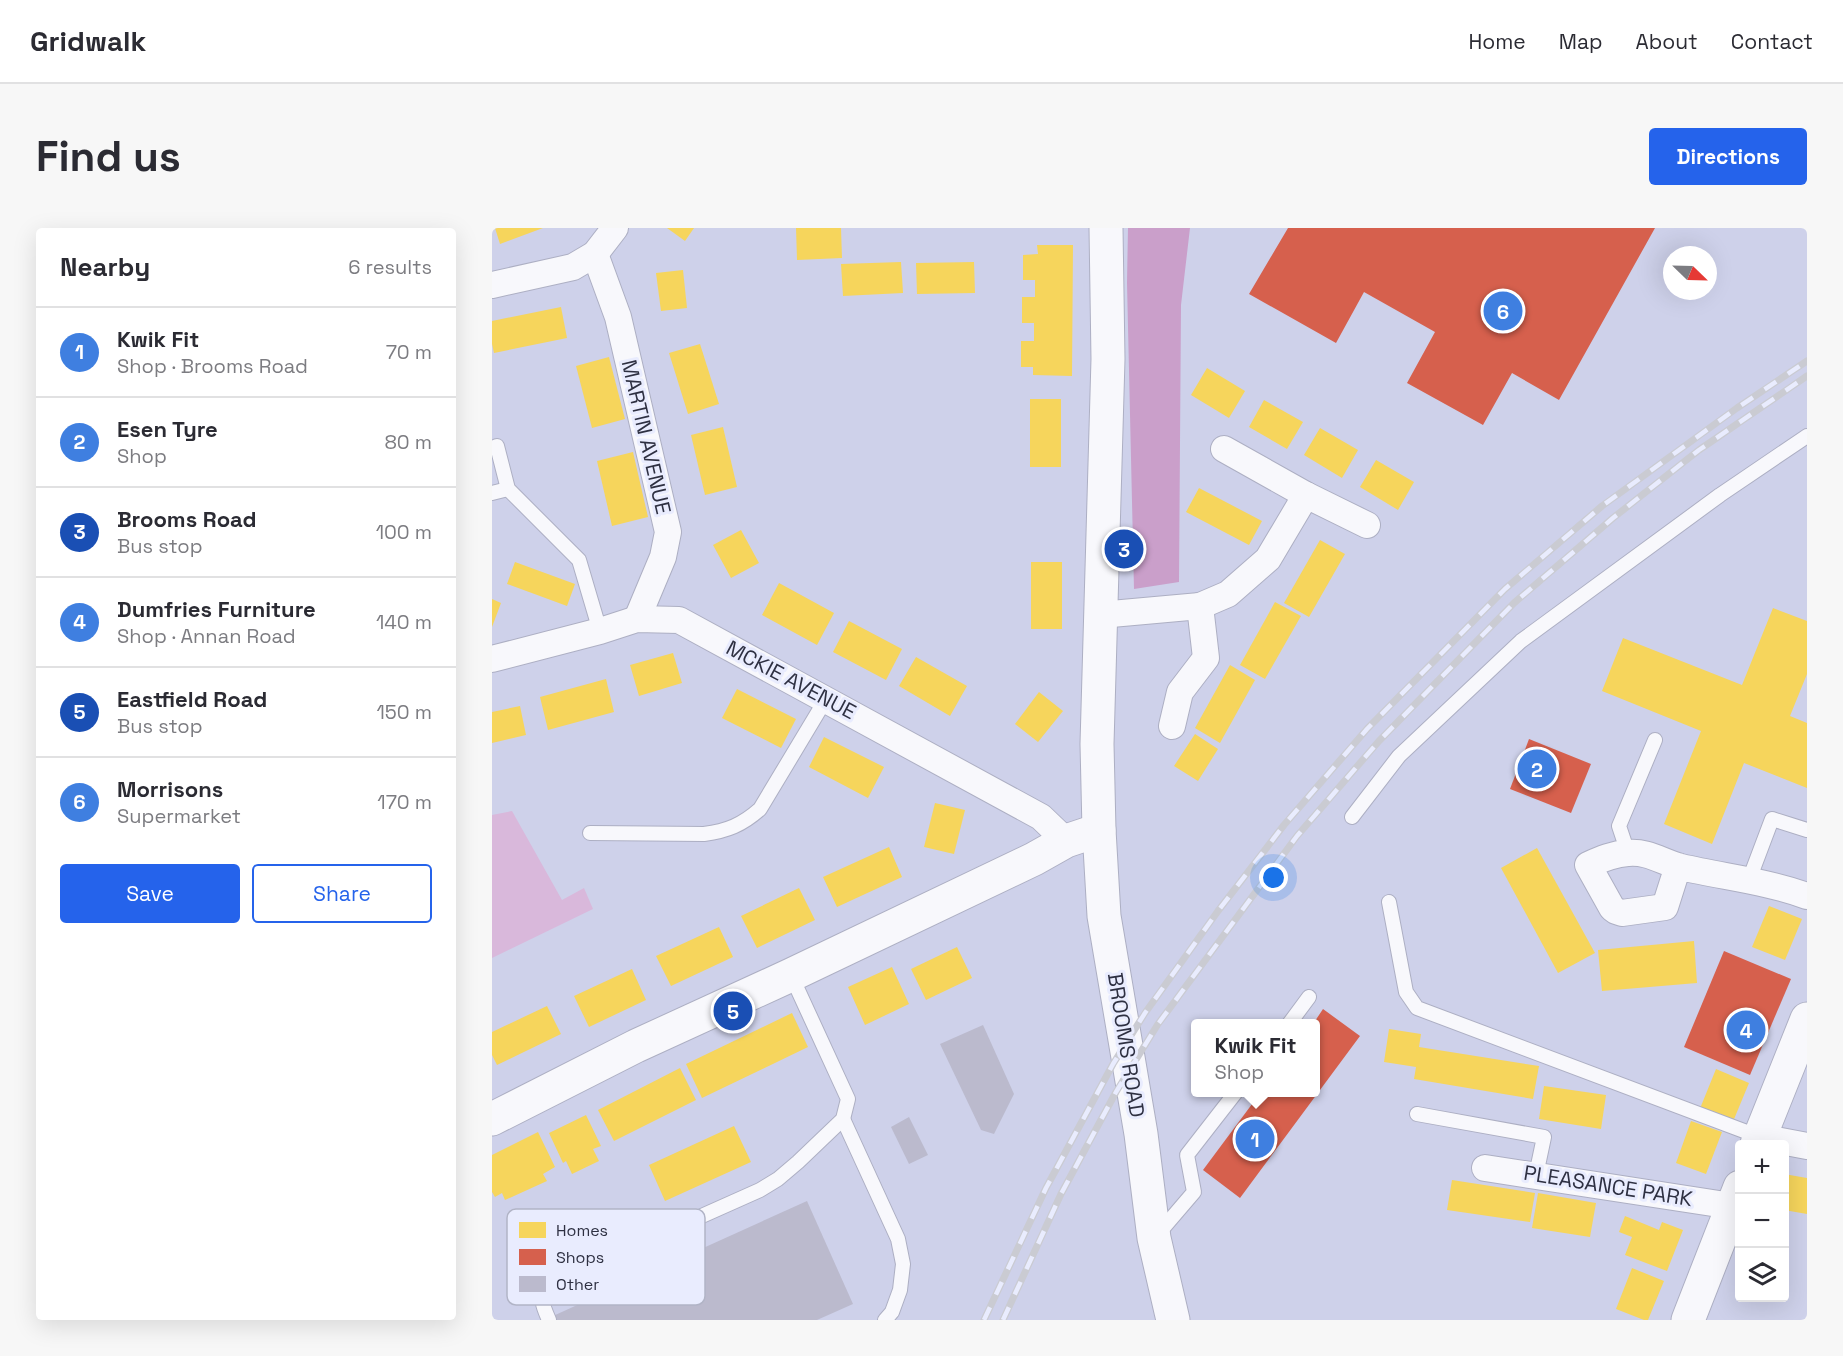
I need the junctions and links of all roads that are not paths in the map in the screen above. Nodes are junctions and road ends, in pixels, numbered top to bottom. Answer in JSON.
{"nodes":[{"id":1,"x":615,"y":228,"type":"edge"},
{"id":2,"x":1106,"y":228,"type":"edge"},
{"id":3,"x":595,"y":254,"type":"junction"},
{"id":4,"x":492,"y":285,"type":"edge"},
{"id":5,"x":1807,"y":436,"type":"edge"},
{"id":6,"x":492,"y":448,"type":"edge"},
{"id":7,"x":1224,"y":449,"type":"dead end"},
{"id":8,"x":508,"y":489,"type":"junction"},
{"id":9,"x":492,"y":493,"type":"edge"},
{"id":10,"x":1306,"y":495,"type":"junction"},
{"id":11,"x":1367,"y":525,"type":"dead end"},
{"id":12,"x":1200,"y":606,"type":"junction"},
{"id":13,"x":1100,"y":615,"type":"junction"},
{"id":14,"x":637,"y":619,"type":"junction"},
{"id":15,"x":600,"y":631,"type":"junction"},
{"id":16,"x":492,"y":659,"type":"edge"},
{"id":17,"x":826,"y":699,"type":"junction"},
{"id":18,"x":1173,"y":726,"type":"dead end"},
{"id":19,"x":1655,"y":740,"type":"dead end"},
{"id":20,"x":1352,"y":818,"type":"dead end"},
{"id":21,"x":1099,"y":830,"type":"junction"},
{"id":22,"x":1807,"y":830,"type":"edge"},
{"id":23,"x":590,"y":832,"type":"dead end"},
{"id":24,"x":1066,"y":841,"type":"junction"},
{"id":25,"x":1628,"y":852,"type":"junction"},
{"id":26,"x":1678,"y":866,"type":"junction"},
{"id":27,"x":1749,"y":880,"type":"junction"},
{"id":28,"x":1807,"y":896,"type":"edge"},
{"id":29,"x":1389,"y":902,"type":"dead end"},
{"id":30,"x":791,"y":975,"type":"junction"},
{"id":31,"x":1310,"y":998,"type":"dead end"},
{"id":32,"x":1292,"y":1019,"type":"edge"},
{"id":33,"x":1807,"y":1019,"type":"edge"},
{"id":34,"x":1232,"y":1097,"type":"edge"},
{"id":35,"x":1417,"y":1114,"type":"dead end"},
{"id":36,"x":492,"y":1119,"type":"edge"},
{"id":37,"x":843,"y":1119,"type":"junction"},
{"id":38,"x":1756,"y":1140,"type":"edge"},
{"id":39,"x":1759,"y":1140,"type":"edge"},
{"id":40,"x":1789,"y":1144,"type":"edge"},
{"id":41,"x":1807,"y":1146,"type":"edge"},
{"id":42,"x":1485,"y":1167,"type":"dead end"},
{"id":43,"x":1536,"y":1175,"type":"junction"},
{"id":44,"x":1735,"y":1196,"type":"edge"},
{"id":45,"x":1735,"y":1199,"type":"edge"},
{"id":46,"x":705,"y":1215,"type":"edge"},
{"id":47,"x":1154,"y":1238,"type":"junction"},
{"id":48,"x":543,"y":1305,"type":"edge"},
{"id":49,"x":549,"y":1320,"type":"edge"},
{"id":50,"x":885,"y":1320,"type":"edge"},
{"id":51,"x":1173,"y":1320,"type":"edge"},
{"id":52,"x":1688,"y":1320,"type":"edge"}],
"edges":[{"from":1,"to":3,"type":"street"},
{"from":2,"to":13,"type":"main road","name":"BROOMS ROAD"},
{"from":3,"to":4,"type":"street"},
{"from":3,"to":14,"type":"street","name":"MARTIN AVENUE"},
{"from":5,"to":20,"type":"lane"},
{"from":6,"to":8,"type":"lane"},
{"from":7,"to":10,"type":"street"},
{"from":8,"to":9,"type":"lane"},
{"from":8,"to":15,"type":"lane"},
{"from":10,"to":11,"type":"street"},
{"from":10,"to":12,"type":"street"},
{"from":12,"to":13,"type":"street"},
{"from":12,"to":18,"type":"street"},
{"from":13,"to":21,"type":"main road","name":"BROOMS ROAD"},
{"from":14,"to":15,"type":"street","name":"MCKIE AVENUE"},
{"from":14,"to":17,"type":"street","name":"MCKIE AVENUE"},
{"from":15,"to":16,"type":"street","name":"MCKIE AVENUE"},
{"from":17,"to":23,"type":"lane"},
{"from":17,"to":24,"type":"street","name":"MCKIE AVENUE"},
{"from":19,"to":25,"type":"lane"},
{"from":21,"to":24,"type":"main road"},
{"from":21,"to":47,"type":"main road","name":"BROOMS ROAD"},
{"from":22,"to":27,"type":"lane"},
{"from":24,"to":30,"type":"main road"},
{"from":25,"to":26,"type":"street"},
{"from":25,"to":26,"type":"street"},
{"from":26,"to":27,"type":"street"},
{"from":27,"to":28,"type":"street"},
{"from":29,"to":38,"type":"lane"},
{"from":30,"to":36,"type":"main road"},
{"from":30,"to":37,"type":"lane"},
{"from":31,"to":32,"type":"lane"},
{"from":33,"to":39,"type":"main road"},
{"from":34,"to":47,"type":"lane"},
{"from":35,"to":43,"type":"lane"},
{"from":37,"to":46,"type":"lane"},
{"from":37,"to":50,"type":"lane"},
{"from":40,"to":41,"type":"street"},
{"from":42,"to":43,"type":"street","name":"PLEASANCE PARK"},
{"from":43,"to":44,"type":"street","name":"PLEASANCE PARK"},
{"from":45,"to":52,"type":"main road"},
{"from":47,"to":51,"type":"main road","name":"BROOMS ROAD"},
{"from":48,"to":49,"type":"lane"}]}
